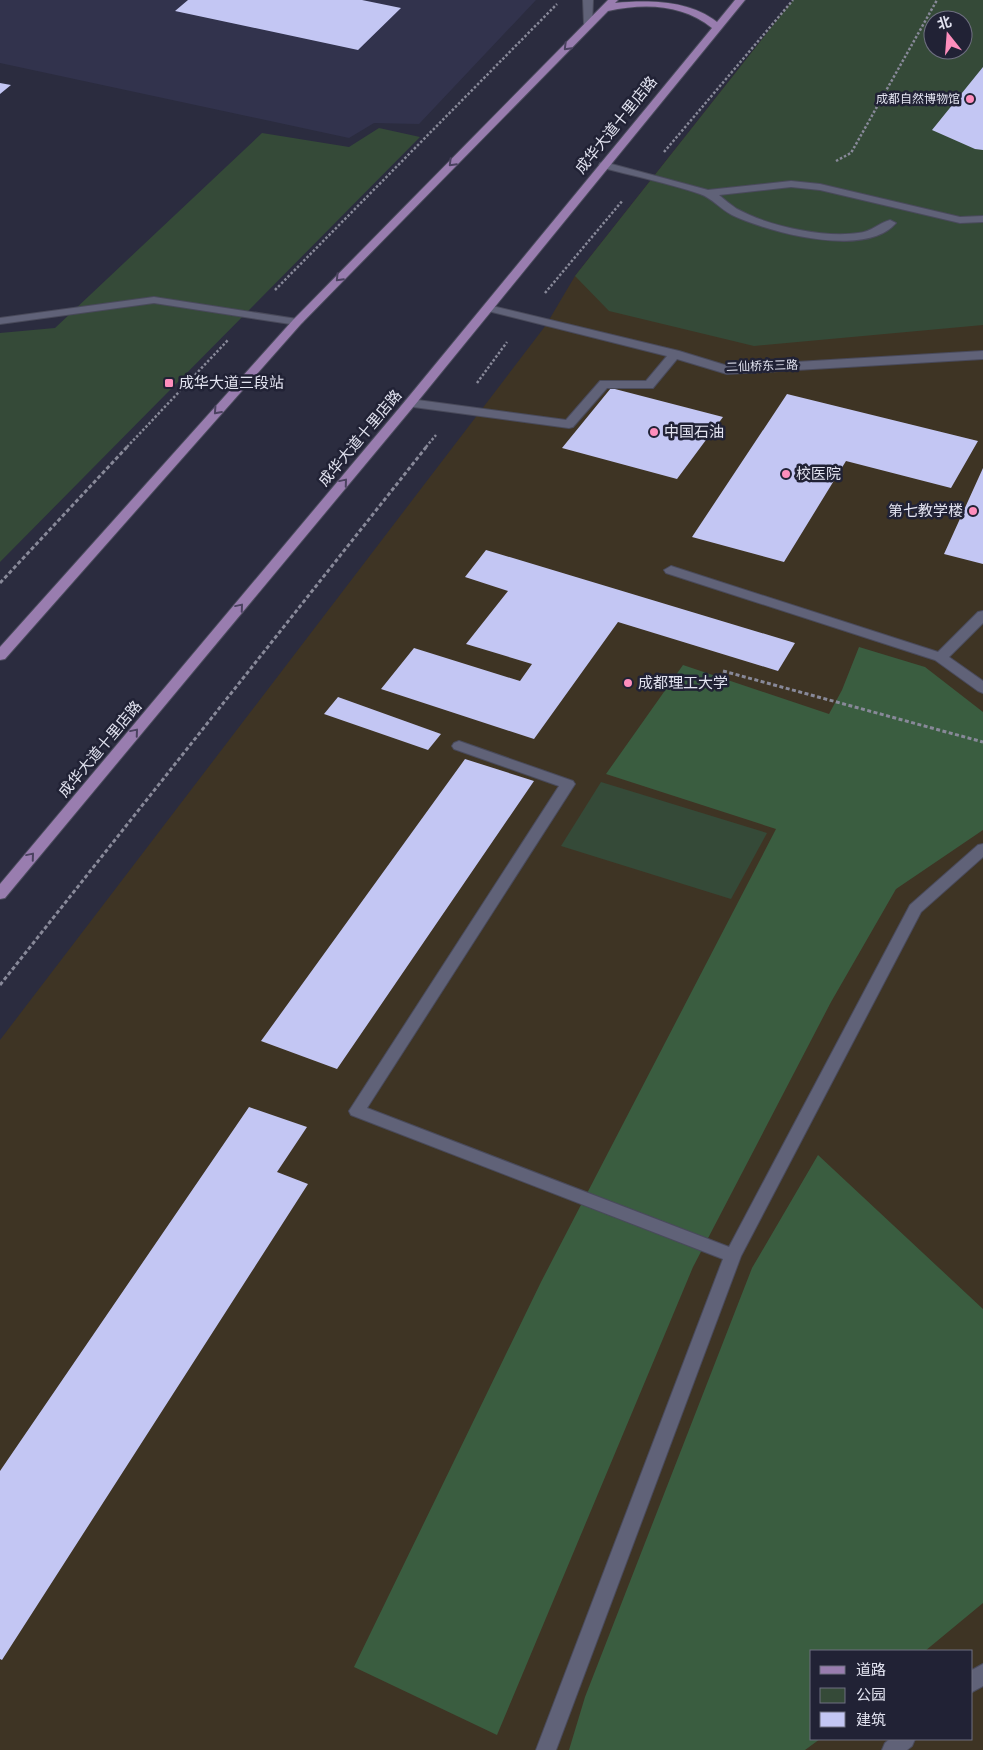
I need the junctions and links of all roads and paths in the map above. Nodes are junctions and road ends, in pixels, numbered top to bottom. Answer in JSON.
{"nodes":[{"id":1,"x":588,"y":0,"type":"edge"},
{"id":2,"x":614,"y":0,"type":"edge"},
{"id":3,"x":740,"y":0,"type":"edge"},
{"id":4,"x":793,"y":0,"type":"edge"},
{"id":5,"x":937,"y":0,"type":"edge"},
{"id":6,"x":605,"y":9,"type":"junction"},
{"id":7,"x":590,"y":24,"type":"junction"},
{"id":8,"x":717,"y":27,"type":"junction"},
{"id":9,"x":604,"y":165,"type":"junction"},
{"id":10,"x":644,"y":176,"type":"junction"},
{"id":11,"x":790,"y":184,"type":"junction"},
{"id":12,"x":707,"y":193,"type":"junction"},
{"id":13,"x":983,"y":219,"type":"edge"},
{"id":14,"x":890,"y":223,"type":"dead end"},
{"id":15,"x":488,"y":308,"type":"junction"},
{"id":16,"x":525,"y":317,"type":"junction"},
{"id":17,"x":0,"y":321,"type":"edge"},
{"id":18,"x":297,"y":322,"type":"junction"},
{"id":19,"x":675,"y":354,"type":"junction"},
{"id":20,"x":983,"y":355,"type":"edge"},
{"id":21,"x":410,"y":403,"type":"junction"},
{"id":22,"x":457,"y":409,"type":"junction"},
{"id":23,"x":671,"y":570,"type":"dead end"},
{"id":24,"x":983,"y":615,"type":"edge"},
{"id":25,"x":0,"y":656,"type":"edge"},
{"id":26,"x":940,"y":657,"type":"junction"},
{"id":27,"x":723,"y":671,"type":"dead end"},
{"id":28,"x":983,"y":688,"type":"edge"},
{"id":29,"x":983,"y":742,"type":"edge"},
{"id":30,"x":459,"y":746,"type":"dead end"},
{"id":31,"x":983,"y":849,"type":"edge"},
{"id":32,"x":0,"y":894,"type":"edge"},
{"id":33,"x":0,"y":984,"type":"edge"},
{"id":34,"x":732,"y":1256,"type":"junction"},
{"id":35,"x":983,"y":1673,"type":"edge"},
{"id":36,"x":973,"y":1682,"type":"edge"},
{"id":37,"x":905,"y":1740,"type":"edge"},
{"id":38,"x":546,"y":1750,"type":"edge"},
{"id":39,"x":892,"y":1750,"type":"edge"}],
"edges":[{"from":1,"to":7,"type":"street"},
{"from":2,"to":6,"type":"main road"},
{"from":3,"to":8,"type":"main road","name":"成华大道十里店路"},
{"from":4,"to":10,"type":"path"},
{"from":5,"to":11,"type":"path"},
{"from":6,"to":7,"type":"main road"},
{"from":6,"to":8,"type":"main road"},
{"from":7,"to":18,"type":"main road","one_way":true},
{"from":8,"to":9,"type":"main road","name":"成华大道十里店路"},
{"from":9,"to":10,"type":"street"},
{"from":9,"to":15,"type":"main road","name":"成华大道十里店路"},
{"from":10,"to":12,"type":"street"},
{"from":10,"to":16,"type":"path"},
{"from":11,"to":12,"type":"street"},
{"from":11,"to":13,"type":"street"},
{"from":12,"to":14,"type":"street"},
{"from":15,"to":16,"type":"street","name":"二仙桥东三路"},
{"from":15,"to":21,"type":"main road","name":"成华大道十里店路"},
{"from":16,"to":19,"type":"street","name":"二仙桥东三路"},
{"from":16,"to":22,"type":"path"},
{"from":17,"to":18,"type":"street"},
{"from":18,"to":25,"type":"main road","one_way":true},
{"from":19,"to":20,"type":"street","name":"二仙桥东三路"},
{"from":19,"to":22,"type":"street"},
{"from":21,"to":22,"type":"street"},
{"from":32,"to":21,"type":"main road","name":"成华大道十里店路","one_way":true},
{"from":22,"to":33,"type":"path"},
{"from":23,"to":26,"type":"street"},
{"from":24,"to":26,"type":"street"},
{"from":26,"to":28,"type":"street"},
{"from":27,"to":29,"type":"path"},
{"from":30,"to":34,"type":"street"},
{"from":31,"to":34,"type":"street"},
{"from":34,"to":38,"type":"street"},
{"from":35,"to":36,"type":"street"},
{"from":37,"to":39,"type":"street"}]}
